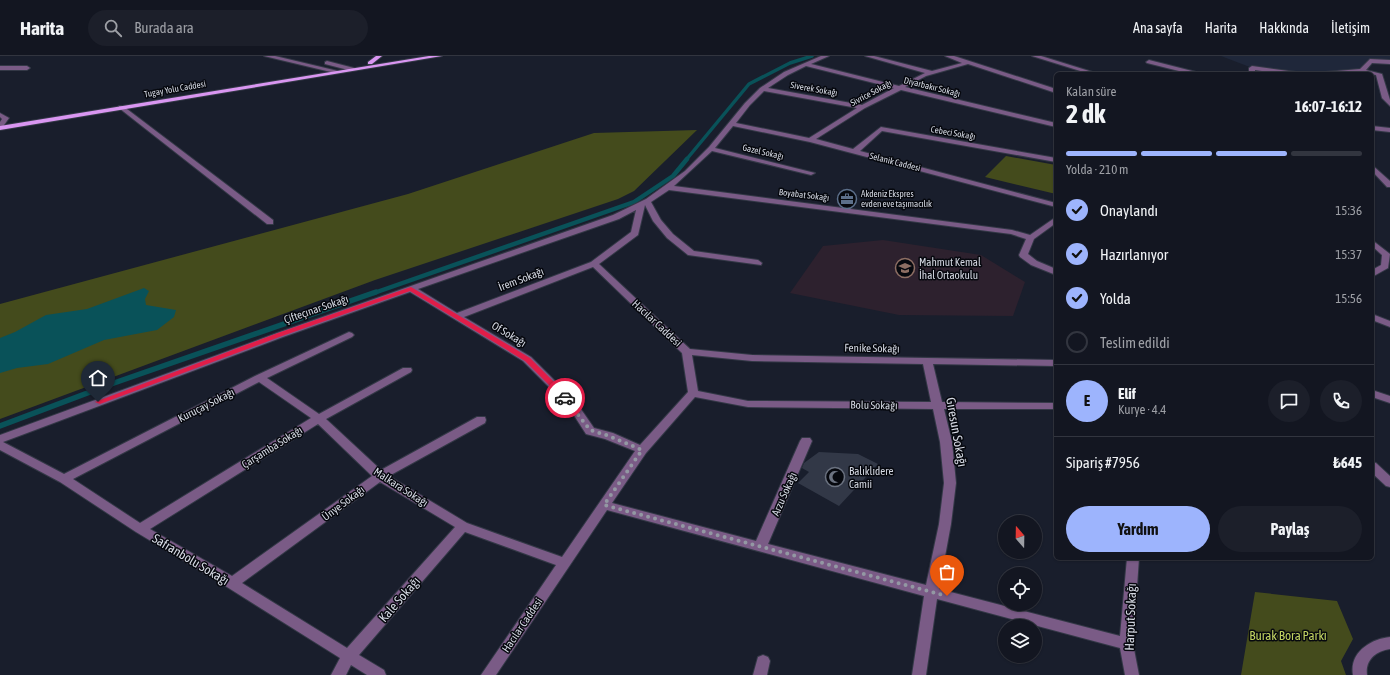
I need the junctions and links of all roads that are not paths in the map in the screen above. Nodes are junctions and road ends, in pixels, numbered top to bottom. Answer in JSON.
{"nodes":[{"id":1,"x":267,"y":56,"type":"edge"},
{"id":2,"x":295,"y":56,"type":"edge"},
{"id":3,"x":379,"y":56,"type":"edge"},
{"id":4,"x":408,"y":56,"type":"edge"},
{"id":5,"x":439,"y":56,"type":"edge"},
{"id":6,"x":826,"y":56,"type":"edge"},
{"id":7,"x":868,"y":56,"type":"edge"},
{"id":8,"x":948,"y":56,"type":"edge"},
{"id":9,"x":1035,"y":56,"type":"edge"},
{"id":10,"x":419,"y":58,"type":"edge"},
{"id":11,"x":967,"y":62,"type":"junction"},
{"id":12,"x":1149,"y":62,"type":"dead end"},
{"id":13,"x":1390,"y":62,"type":"edge"},
{"id":14,"x":370,"y":63,"type":"junction"},
{"id":15,"x":805,"y":64,"type":"junction"},
{"id":16,"x":0,"y":68,"type":"edge"},
{"id":17,"x":27,"y":68,"type":"dead end"},
{"id":18,"x":352,"y":69,"type":"junction"},
{"id":19,"x":335,"y":71,"type":"junction"},
{"id":20,"x":1252,"y":71,"type":"edge"},
{"id":21,"x":1362,"y":71,"type":"junction"},
{"id":22,"x":1085,"y":72,"type":"edge"},
{"id":23,"x":1190,"y":72,"type":"edge"},
{"id":24,"x":1267,"y":72,"type":"edge"},
{"id":25,"x":1350,"y":72,"type":"edge"},
{"id":26,"x":1368,"y":72,"type":"edge"},
{"id":27,"x":932,"y":73,"type":"junction"},
{"id":28,"x":1374,"y":73,"type":"edge"},
{"id":29,"x":1054,"y":86,"type":"edge"},
{"id":30,"x":899,"y":88,"type":"junction"},
{"id":31,"x":1048,"y":88,"type":"junction"},
{"id":32,"x":762,"y":89,"type":"junction"},
{"id":33,"x":1054,"y":90,"type":"edge"},
{"id":34,"x":1390,"y":104,"type":"edge"},
{"id":35,"x":122,"y":107,"type":"junction"},
{"id":36,"x":863,"y":107,"type":"junction"},
{"id":37,"x":0,"y":115,"type":"edge"},
{"id":38,"x":732,"y":124,"type":"junction"},
{"id":39,"x":1054,"y":124,"type":"edge"},
{"id":40,"x":0,"y":128,"type":"edge"},
{"id":41,"x":1374,"y":128,"type":"edge"},
{"id":42,"x":1390,"y":130,"type":"edge"},
{"id":43,"x":810,"y":140,"type":"junction"},
{"id":44,"x":711,"y":149,"type":"junction"},
{"id":45,"x":855,"y":151,"type":"junction"},
{"id":46,"x":1054,"y":160,"type":"edge"},
{"id":47,"x":1374,"y":169,"type":"edge"},
{"id":48,"x":811,"y":173,"type":"dead end"},
{"id":49,"x":1390,"y":185,"type":"edge"},
{"id":50,"x":670,"y":188,"type":"junction"},
{"id":51,"x":644,"y":204,"type":"junction"},
{"id":52,"x":1054,"y":204,"type":"edge"},
{"id":53,"x":1054,"y":221,"type":"edge"},
{"id":54,"x":270,"y":222,"type":"dead end"},
{"id":55,"x":1031,"y":238,"type":"junction"},
{"id":56,"x":1374,"y":244,"type":"edge"},
{"id":57,"x":1374,"y":252,"type":"edge"},
{"id":58,"x":1388,"y":254,"type":"edge"},
{"id":59,"x":758,"y":263,"type":"dead end"},
{"id":60,"x":594,"y":264,"type":"junction"},
{"id":61,"x":1054,"y":271,"type":"edge"},
{"id":62,"x":1374,"y":273,"type":"edge"},
{"id":63,"x":411,"y":289,"type":"junction"},
{"id":64,"x":458,"y":316,"type":"junction"},
{"id":65,"x":1374,"y":318,"type":"edge"},
{"id":66,"x":1390,"y":324,"type":"edge"},
{"id":67,"x":349,"y":335,"type":"dead end"},
{"id":68,"x":687,"y":352,"type":"junction"},
{"id":69,"x":927,"y":361,"type":"junction"},
{"id":70,"x":1054,"y":363,"type":"edge"},
{"id":71,"x":407,"y":370,"type":"dead end"},
{"id":72,"x":259,"y":378,"type":"junction"},
{"id":73,"x":693,"y":392,"type":"junction"},
{"id":74,"x":1374,"y":394,"type":"edge"},
{"id":75,"x":1390,"y":400,"type":"edge"},
{"id":76,"x":938,"y":406,"type":"junction"},
{"id":77,"x":1054,"y":406,"type":"edge"},
{"id":78,"x":318,"y":419,"type":"junction"},
{"id":79,"x":481,"y":420,"type":"dead end"},
{"id":80,"x":0,"y":439,"type":"edge"},
{"id":81,"x":806,"y":442,"type":"dead end"},
{"id":82,"x":0,"y":445,"type":"edge"},
{"id":83,"x":642,"y":450,"type":"junction"},
{"id":84,"x":1374,"y":468,"type":"edge"},
{"id":85,"x":380,"y":476,"type":"junction"},
{"id":86,"x":64,"y":478,"type":"junction"},
{"id":87,"x":1390,"y":483,"type":"edge"},
{"id":88,"x":604,"y":505,"type":"junction"},
{"id":89,"x":463,"y":526,"type":"junction"},
{"id":90,"x":140,"y":529,"type":"junction"},
{"id":91,"x":760,"y":547,"type":"junction"},
{"id":92,"x":1133,"y":560,"type":"edge"},
{"id":93,"x":564,"y":563,"type":"junction"},
{"id":94,"x":232,"y":583,"type":"junction"},
{"id":95,"x":932,"y":592,"type":"junction"},
{"id":96,"x":1390,"y":643,"type":"edge"},
{"id":97,"x":1126,"y":644,"type":"junction"},
{"id":98,"x":349,"y":656,"type":"junction"},
{"id":99,"x":338,"y":675,"type":"edge"},
{"id":100,"x":380,"y":675,"type":"edge"},
{"id":101,"x":488,"y":675,"type":"edge"},
{"id":102,"x":919,"y":675,"type":"edge"},
{"id":103,"x":1132,"y":675,"type":"edge"},
{"id":104,"x":1360,"y":675,"type":"edge"}],
"edges":[{"from":1,"to":19,"type":"street"},
{"from":2,"to":18,"type":"street"},
{"from":3,"to":14,"type":"main road"},
{"from":4,"to":10,"type":"main road","name":"Tugay Yolu Caddesi"},
{"from":4,"to":14,"type":"main road","name":"Tugay Yolu Caddesi"},
{"from":5,"to":10,"type":"main road","name":"Tugay Yolu Caddesi"},
{"from":6,"to":15,"type":"street"},
{"from":7,"to":27,"type":"street"},
{"from":8,"to":11,"type":"street"},
{"from":9,"to":22,"type":"street"},
{"from":10,"to":18,"type":"main road","name":"Tugay Yolu Caddesi"},
{"from":11,"to":27,"type":"street","name":"Sivrice Sokağı"},
{"from":11,"to":31,"type":"street"},
{"from":12,"to":23,"type":"street"},
{"from":13,"to":21,"type":"street"},
{"from":14,"to":18,"type":"main road","name":"Tugay Yolu Caddesi"},
{"from":15,"to":30,"type":"street","name":"Diyarbakır Sokağı"},
{"from":15,"to":32,"type":"street"},
{"from":16,"to":17,"type":"street"},
{"from":18,"to":19,"type":"main road","name":"Tugay Yolu Caddesi"},
{"from":19,"to":35,"type":"main road","name":"Tugay Yolu Caddesi"},
{"from":20,"to":24,"type":"street"},
{"from":21,"to":25,"type":"street"},
{"from":21,"to":26,"type":"street"},
{"from":27,"to":30,"type":"street","name":"Sivrice Sokağı"},
{"from":28,"to":34,"type":"street"},
{"from":29,"to":31,"type":"street"},
{"from":30,"to":36,"type":"street","name":"Sivrice Sokağı"},
{"from":30,"to":39,"type":"street","name":"Diyarbakır Sokağı"},
{"from":31,"to":33,"type":"street"},
{"from":32,"to":36,"type":"street","name":"Siverek Sokağı"},
{"from":32,"to":38,"type":"street"},
{"from":35,"to":40,"type":"main road","name":"Tugay Yolu Caddesi"},
{"from":35,"to":54,"type":"street"},
{"from":36,"to":43,"type":"street","name":"Sivrice Sokağı"},
{"from":37,"to":40,"type":"street"},
{"from":38,"to":43,"type":"street","name":"Selanik Caddesi"},
{"from":38,"to":44,"type":"street"},
{"from":41,"to":42,"type":"street"},
{"from":43,"to":45,"type":"street","name":"Selanik Caddesi"},
{"from":44,"to":48,"type":"street","name":"Gazel Sokağı"},
{"from":44,"to":50,"type":"street"},
{"from":45,"to":46,"type":"street","name":"Cebeci Sokağı"},
{"from":45,"to":52,"type":"street","name":"Selanik Caddesi"},
{"from":47,"to":49,"type":"street"},
{"from":50,"to":51,"type":"street"},
{"from":50,"to":55,"type":"street","name":"Boyabat Sokağı"},
{"from":51,"to":59,"type":"street"},
{"from":51,"to":60,"type":"street"},
{"from":51,"to":63,"type":"street","name":"Çifteçınar Sokağı"},
{"from":53,"to":55,"type":"street"},
{"from":55,"to":61,"type":"street"},
{"from":56,"to":58,"type":"street"},
{"from":57,"to":58,"type":"street"},
{"from":58,"to":62,"type":"street"},
{"from":60,"to":64,"type":"street","name":"İrem Sokağı"},
{"from":60,"to":68,"type":"street","name":"Hacılar Caddesi"},
{"from":63,"to":64,"type":"street","name":"Of Sokağı"},
{"from":63,"to":80,"type":"street","name":"Çifteçınar Sokağı"},
{"from":64,"to":83,"type":"street","name":"Of Sokağı"},
{"from":65,"to":66,"type":"street"},
{"from":67,"to":72,"type":"street","name":"Kuruçay Sokağı"},
{"from":68,"to":69,"type":"street","name":"Fenike Sokağı"},
{"from":68,"to":73,"type":"street","name":"Hacılar Caddesi"},
{"from":69,"to":70,"type":"street","name":"Fenike Sokağı"},
{"from":69,"to":76,"type":"street","name":"Gıresun Sokağı"},
{"from":71,"to":78,"type":"street","name":"Çarşamba Sokağı"},
{"from":72,"to":78,"type":"street","name":"Malkara Sokağı"},
{"from":72,"to":86,"type":"street","name":"Kuruçay Sokağı"},
{"from":73,"to":76,"type":"street","name":"Bolu Sokağı"},
{"from":73,"to":83,"type":"street","name":"Hacılar Caddesi"},
{"from":74,"to":75,"type":"street"},
{"from":76,"to":77,"type":"street","name":"Bolu Sokağı"},
{"from":76,"to":95,"type":"street","name":"Gıresun Sokağı"},
{"from":78,"to":85,"type":"street","name":"Malkara Sokağı"},
{"from":78,"to":90,"type":"street","name":"Çarşamba Sokağı"},
{"from":79,"to":85,"type":"street","name":"Ünye Sokağı"},
{"from":81,"to":91,"type":"street","name":"Arzu Sokağı"},
{"from":82,"to":86,"type":"street","name":"Safranbolu Sokağı"},
{"from":83,"to":88,"type":"street","name":"Hacılar Caddesi"},
{"from":84,"to":87,"type":"street"},
{"from":85,"to":89,"type":"street","name":"Malkara Sokağı"},
{"from":85,"to":94,"type":"street","name":"Ünye Sokağı"},
{"from":86,"to":90,"type":"street","name":"Safranbolu Sokağı"},
{"from":88,"to":91,"type":"street"},
{"from":88,"to":93,"type":"street","name":"Hacılar Caddesi"},
{"from":89,"to":93,"type":"street","name":"Malkara Sokağı"},
{"from":89,"to":98,"type":"street","name":"Kale Sokağı"},
{"from":90,"to":94,"type":"street","name":"Safranbolu Sokağı"},
{"from":91,"to":95,"type":"street"},
{"from":92,"to":97,"type":"street","name":"Harput Sokağı"},
{"from":93,"to":101,"type":"street","name":"Hacılar Caddesi"},
{"from":94,"to":98,"type":"street","name":"Safranbolu Sokağı"},
{"from":95,"to":97,"type":"street"},
{"from":95,"to":102,"type":"street","name":"Gıresun Sokağı"},
{"from":96,"to":104,"type":"street"},
{"from":97,"to":103,"type":"street","name":"Harput Sokağı"},
{"from":98,"to":99,"type":"street","name":"Kale Sokağı"},
{"from":98,"to":100,"type":"street","name":"Safranbolu Sokağı"}]}
